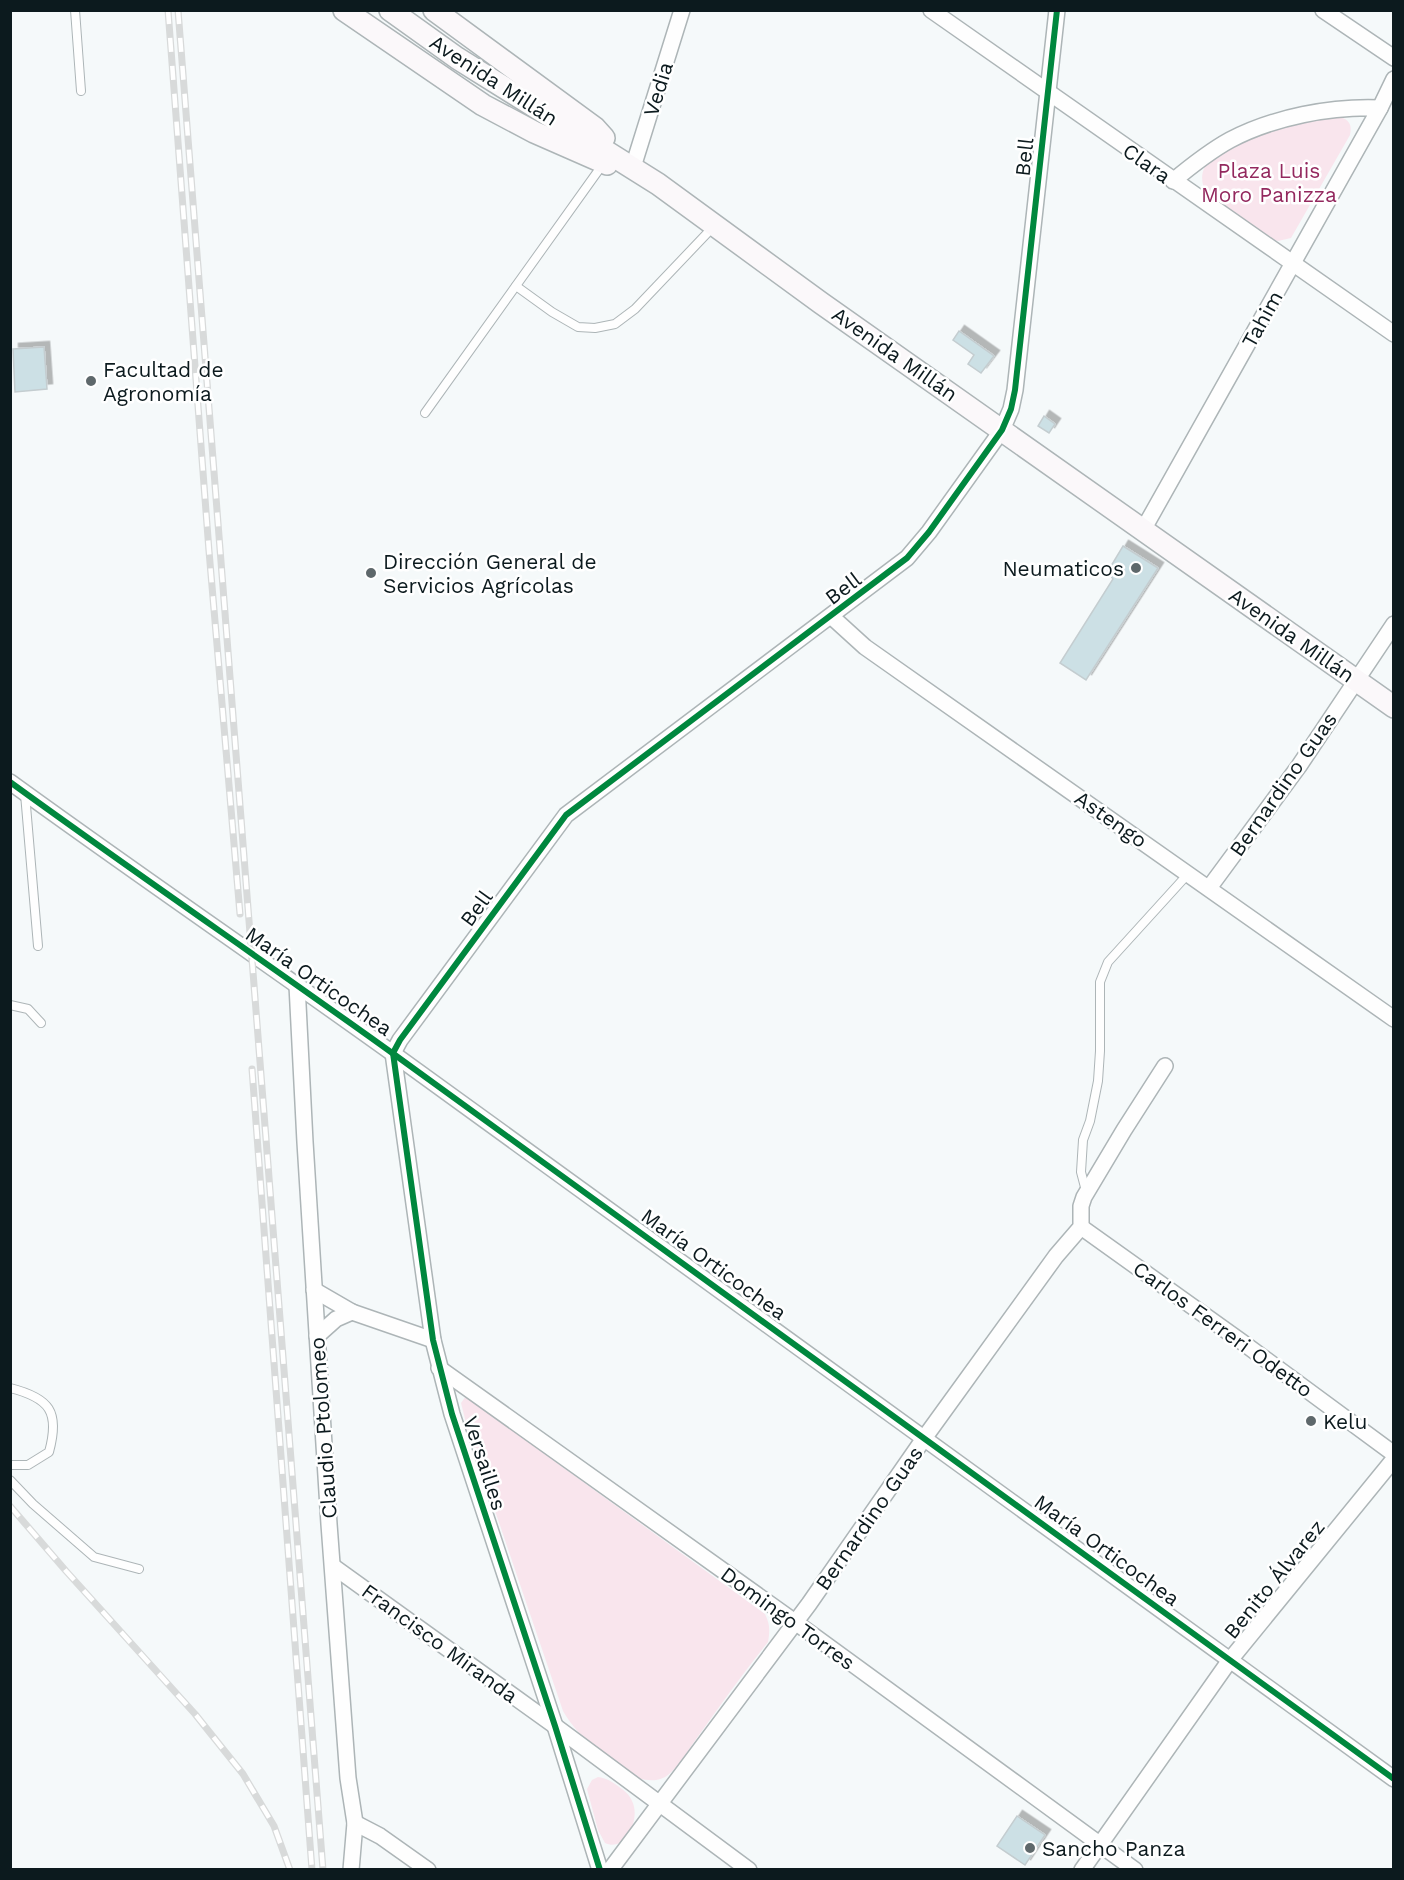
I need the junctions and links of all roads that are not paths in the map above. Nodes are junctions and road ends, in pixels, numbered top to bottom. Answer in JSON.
{"nodes":[{"id":1,"x":75,"y":10,"type":"edge"},
{"id":2,"x":344,"y":10,"type":"edge"},
{"id":3,"x":390,"y":10,"type":"edge"},
{"id":4,"x":434,"y":10,"type":"edge"},
{"id":5,"x":682,"y":10,"type":"edge"},
{"id":6,"x":931,"y":10,"type":"edge"},
{"id":7,"x":1057,"y":10,"type":"edge"},
{"id":8,"x":1323,"y":10,"type":"edge"},
{"id":9,"x":1394,"y":58,"type":"edge"},
{"id":10,"x":1394,"y":79,"type":"edge"},
{"id":11,"x":81,"y":91,"type":"dead end"},
{"id":12,"x":1048,"y":94,"type":"junction"},
{"id":13,"x":1380,"y":108,"type":"junction"},
{"id":14,"x":620,"y":164,"type":"junction"},
{"id":15,"x":1173,"y":181,"type":"junction"},
{"id":16,"x":658,"y":184,"type":"junction"},
{"id":17,"x":715,"y":225,"type":"junction"},
{"id":18,"x":1293,"y":264,"type":"junction"},
{"id":19,"x":516,"y":286,"type":"junction"},
{"id":20,"x":1394,"y":334,"type":"edge"},
{"id":21,"x":425,"y":413,"type":"dead end"},
{"id":22,"x":1002,"y":429,"type":"junction"},
{"id":23,"x":1143,"y":530,"type":"junction"},
{"id":24,"x":832,"y":617,"type":"junction"},
{"id":25,"x":1394,"y":624,"type":"edge"},
{"id":26,"x":1355,"y":680,"type":"junction"},
{"id":27,"x":1394,"y":707,"type":"edge"},
{"id":28,"x":10,"y":782,"type":"edge"},
{"id":29,"x":25,"y":793,"type":"junction"},
{"id":30,"x":1188,"y":874,"type":"junction"},
{"id":31,"x":1209,"y":888,"type":"junction"},
{"id":32,"x":38,"y":946,"type":"dead end"},
{"id":33,"x":297,"y":986,"type":"junction"},
{"id":34,"x":10,"y":1005,"type":"edge"},
{"id":35,"x":1394,"y":1019,"type":"edge"},
{"id":36,"x":41,"y":1023,"type":"dead end"},
{"id":37,"x":393,"y":1053,"type":"junction"},
{"id":38,"x":1165,"y":1066,"type":"dead end"},
{"id":39,"x":1087,"y":1192,"type":"junction"},
{"id":40,"x":1081,"y":1227,"type":"junction"},
{"id":41,"x":314,"y":1290,"type":"junction"},
{"id":42,"x":352,"y":1312,"type":"junction"},
{"id":43,"x":317,"y":1335,"type":"junction"},
{"id":44,"x":433,"y":1340,"type":"junction"},
{"id":45,"x":439,"y":1368,"type":"junction"},
{"id":46,"x":10,"y":1388,"type":"edge"},
{"id":47,"x":925,"y":1437,"type":"junction"},
{"id":48,"x":1394,"y":1454,"type":"edge"},
{"id":49,"x":1394,"y":1459,"type":"edge"},
{"id":50,"x":10,"y":1465,"type":"edge"},
{"id":51,"x":10,"y":1480,"type":"edge"},
{"id":52,"x":334,"y":1567,"type":"junction"},
{"id":53,"x":139,"y":1569,"type":"dead end"},
{"id":54,"x":795,"y":1622,"type":"junction"},
{"id":55,"x":1230,"y":1660,"type":"junction"},
{"id":56,"x":555,"y":1726,"type":"junction"},
{"id":57,"x":1394,"y":1779,"type":"edge"},
{"id":58,"x":659,"y":1804,"type":"junction"},
{"id":59,"x":355,"y":1823,"type":"junction"},
{"id":60,"x":1100,"y":1844,"type":"junction"},
{"id":61,"x":351,"y":1869,"type":"edge"},
{"id":62,"x":428,"y":1869,"type":"edge"},
{"id":63,"x":600,"y":1869,"type":"edge"},
{"id":64,"x":610,"y":1869,"type":"edge"},
{"id":65,"x":749,"y":1869,"type":"edge"},
{"id":66,"x":1082,"y":1869,"type":"edge"},
{"id":67,"x":1135,"y":1869,"type":"edge"}],
"edges":[{"from":1,"to":11,"type":"lane"},
{"from":2,"to":14,"type":"main road"},
{"from":3,"to":14,"type":"main road","name":"Avenida Millán"},
{"from":4,"to":14,"type":"main road"},
{"from":5,"to":14,"type":"street","name":"Vedia"},
{"from":6,"to":12,"type":"street","name":"Clara"},
{"from":7,"to":12,"type":"street","name":"Bell"},
{"from":8,"to":9,"type":"street"},
{"from":10,"to":13,"type":"street","name":"Tahim"},
{"from":12,"to":15,"type":"street","name":"Clara"},
{"from":12,"to":22,"type":"street","name":"Bell"},
{"from":13,"to":15,"type":"street"},
{"from":13,"to":18,"type":"street","name":"Tahim"},
{"from":14,"to":16,"type":"main road"},
{"from":14,"to":16,"type":"main road","name":"Avenida Millán"},
{"from":14,"to":19,"type":"lane"},
{"from":15,"to":18,"type":"street","name":"Clara"},
{"from":16,"to":17,"type":"main road","name":"Avenida Millán"},
{"from":17,"to":19,"type":"lane"},
{"from":17,"to":22,"type":"main road","name":"Avenida Millán"},
{"from":18,"to":20,"type":"street","name":"Clara"},
{"from":18,"to":23,"type":"street","name":"Tahim"},
{"from":19,"to":21,"type":"lane"},
{"from":22,"to":23,"type":"main road","name":"Avenida Millán"},
{"from":22,"to":24,"type":"street","name":"Bell"},
{"from":23,"to":26,"type":"main road","name":"Avenida Millán"},
{"from":24,"to":30,"type":"street","name":"Astengo"},
{"from":24,"to":37,"type":"street","name":"Bell"},
{"from":25,"to":26,"type":"street","name":"Bernardino Guas"},
{"from":26,"to":27,"type":"main road","name":"Avenida Millán"},
{"from":26,"to":31,"type":"street","name":"Bernardino Guas"},
{"from":28,"to":29,"type":"street","name":"María Orticochea"},
{"from":29,"to":32,"type":"lane"},
{"from":29,"to":33,"type":"street","name":"María Orticochea"},
{"from":30,"to":31,"type":"street","name":"Astengo"},
{"from":30,"to":39,"type":"lane"},
{"from":31,"to":35,"type":"street","name":"Astengo"},
{"from":33,"to":37,"type":"street","name":"María Orticochea"},
{"from":33,"to":41,"type":"street","name":"Claudio Ptolomeo"},
{"from":34,"to":36,"type":"lane"},
{"from":37,"to":44,"type":"street","name":"Versailles"},
{"from":37,"to":47,"type":"street","name":"María Orticochea"},
{"from":38,"to":39,"type":"street"},
{"from":39,"to":40,"type":"street"},
{"from":40,"to":47,"type":"street","name":"Bernardino Guas"},
{"from":40,"to":48,"type":"street","name":"Carlos Ferreri Odetto"},
{"from":41,"to":42,"type":"street"},
{"from":41,"to":43,"type":"street","name":"Claudio Ptolomeo"},
{"from":42,"to":43,"type":"street"},
{"from":42,"to":44,"type":"street"},
{"from":43,"to":52,"type":"street","name":"Claudio Ptolomeo"},
{"from":44,"to":45,"type":"street","name":"Versailles"},
{"from":45,"to":54,"type":"street","name":"Domingo Torres"},
{"from":45,"to":56,"type":"street","name":"Versailles"},
{"from":46,"to":50,"type":"lane"},
{"from":47,"to":54,"type":"street","name":"Bernardino Guas"},
{"from":47,"to":55,"type":"street","name":"María Orticochea"},
{"from":49,"to":55,"type":"street","name":"Benito Álvarez"},
{"from":51,"to":53,"type":"lane"},
{"from":52,"to":56,"type":"street","name":"Francisco Miranda"},
{"from":52,"to":59,"type":"street","name":"Claudio Ptolomeo"},
{"from":54,"to":58,"type":"street","name":"Bernardino Guas"},
{"from":54,"to":60,"type":"street","name":"Domingo Torres"},
{"from":55,"to":57,"type":"street","name":"María Orticochea"},
{"from":55,"to":60,"type":"street","name":"Benito Álvarez"},
{"from":56,"to":58,"type":"street","name":"Francisco Miranda"},
{"from":56,"to":63,"type":"street","name":"Versailles"},
{"from":58,"to":64,"type":"street","name":"Bernardino Guas"},
{"from":58,"to":65,"type":"street","name":"Francisco Miranda"},
{"from":59,"to":61,"type":"street","name":"Claudio Ptolomeo"},
{"from":59,"to":62,"type":"street"},
{"from":60,"to":66,"type":"street","name":"Benito Álvarez"},
{"from":60,"to":67,"type":"street","name":"Domingo Torres"}]}
